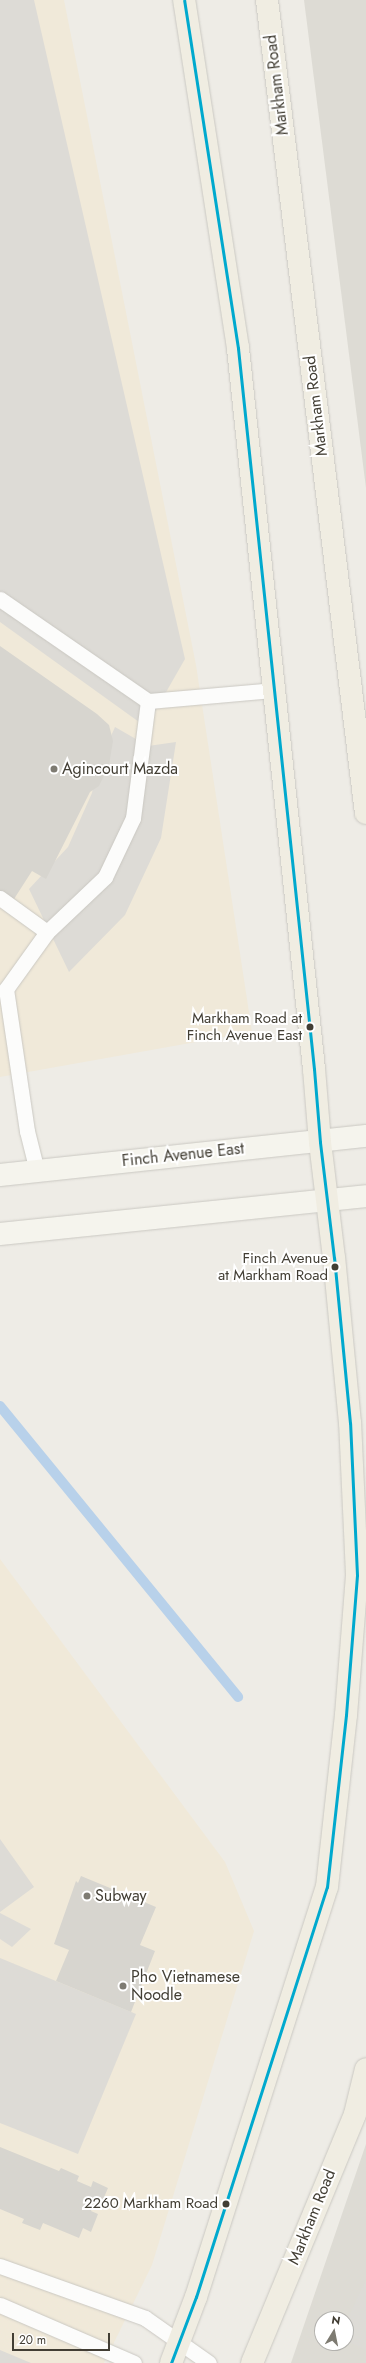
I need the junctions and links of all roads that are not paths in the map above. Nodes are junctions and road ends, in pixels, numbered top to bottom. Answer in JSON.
{"nodes":[{"id":1,"x":184,"y":0,"type":"edge"},
{"id":2,"x":267,"y":0,"type":"edge"},
{"id":3,"x":0,"y":600,"type":"edge"},
{"id":4,"x":274,"y":690,"type":"junction"},
{"id":5,"x":148,"y":701,"type":"junction"},
{"id":6,"x":366,"y":813,"type":"edge"},
{"id":7,"x":0,"y":898,"type":"edge"},
{"id":8,"x":47,"y":932,"type":"junction"},
{"id":9,"x":3,"y":987,"type":"edge"},
{"id":10,"x":366,"y":1136,"type":"edge"},
{"id":11,"x":320,"y":1142,"type":"junction"},
{"id":12,"x":37,"y":1171,"type":"junction"},
{"id":13,"x":0,"y":1175,"type":"edge"},
{"id":14,"x":366,"y":1196,"type":"edge"},
{"id":15,"x":327,"y":1201,"type":"junction"},
{"id":16,"x":0,"y":1234,"type":"edge"},
{"id":17,"x":366,"y":2069,"type":"edge"},
{"id":18,"x":0,"y":2266,"type":"edge"},
{"id":19,"x":0,"y":2305,"type":"edge"},
{"id":20,"x":180,"y":2343,"type":"junction"},
{"id":21,"x":134,"y":2363,"type":"edge"},
{"id":22,"x":171,"y":2363,"type":"edge"},
{"id":23,"x":209,"y":2363,"type":"edge"},
{"id":24,"x":252,"y":2363,"type":"edge"}],
"edges":[{"from":1,"to":4,"type":"main road"},
{"from":2,"to":6,"type":"main road","name":"Markham Road"},
{"from":3,"to":5,"type":"lane"},
{"from":4,"to":5,"type":"lane"},
{"from":4,"to":11,"type":"main road"},
{"from":5,"to":8,"type":"lane"},
{"from":7,"to":8,"type":"lane"},
{"from":8,"to":9,"type":"lane"},
{"from":9,"to":12,"type":"lane"},
{"from":10,"to":11,"type":"main road","name":"Finch Avenue East"},
{"from":11,"to":12,"type":"main road","name":"Finch Avenue East"},
{"from":11,"to":15,"type":"main road"},
{"from":12,"to":13,"type":"main road","name":"Finch Avenue East"},
{"from":14,"to":15,"type":"main road"},
{"from":15,"to":16,"type":"main road"},
{"from":15,"to":20,"type":"main road"},
{"from":17,"to":24,"type":"main road","name":"Markham Road"},
{"from":18,"to":20,"type":"lane"},
{"from":19,"to":21,"type":"lane"},
{"from":20,"to":22,"type":"main road"},
{"from":20,"to":23,"type":"lane"}]}
